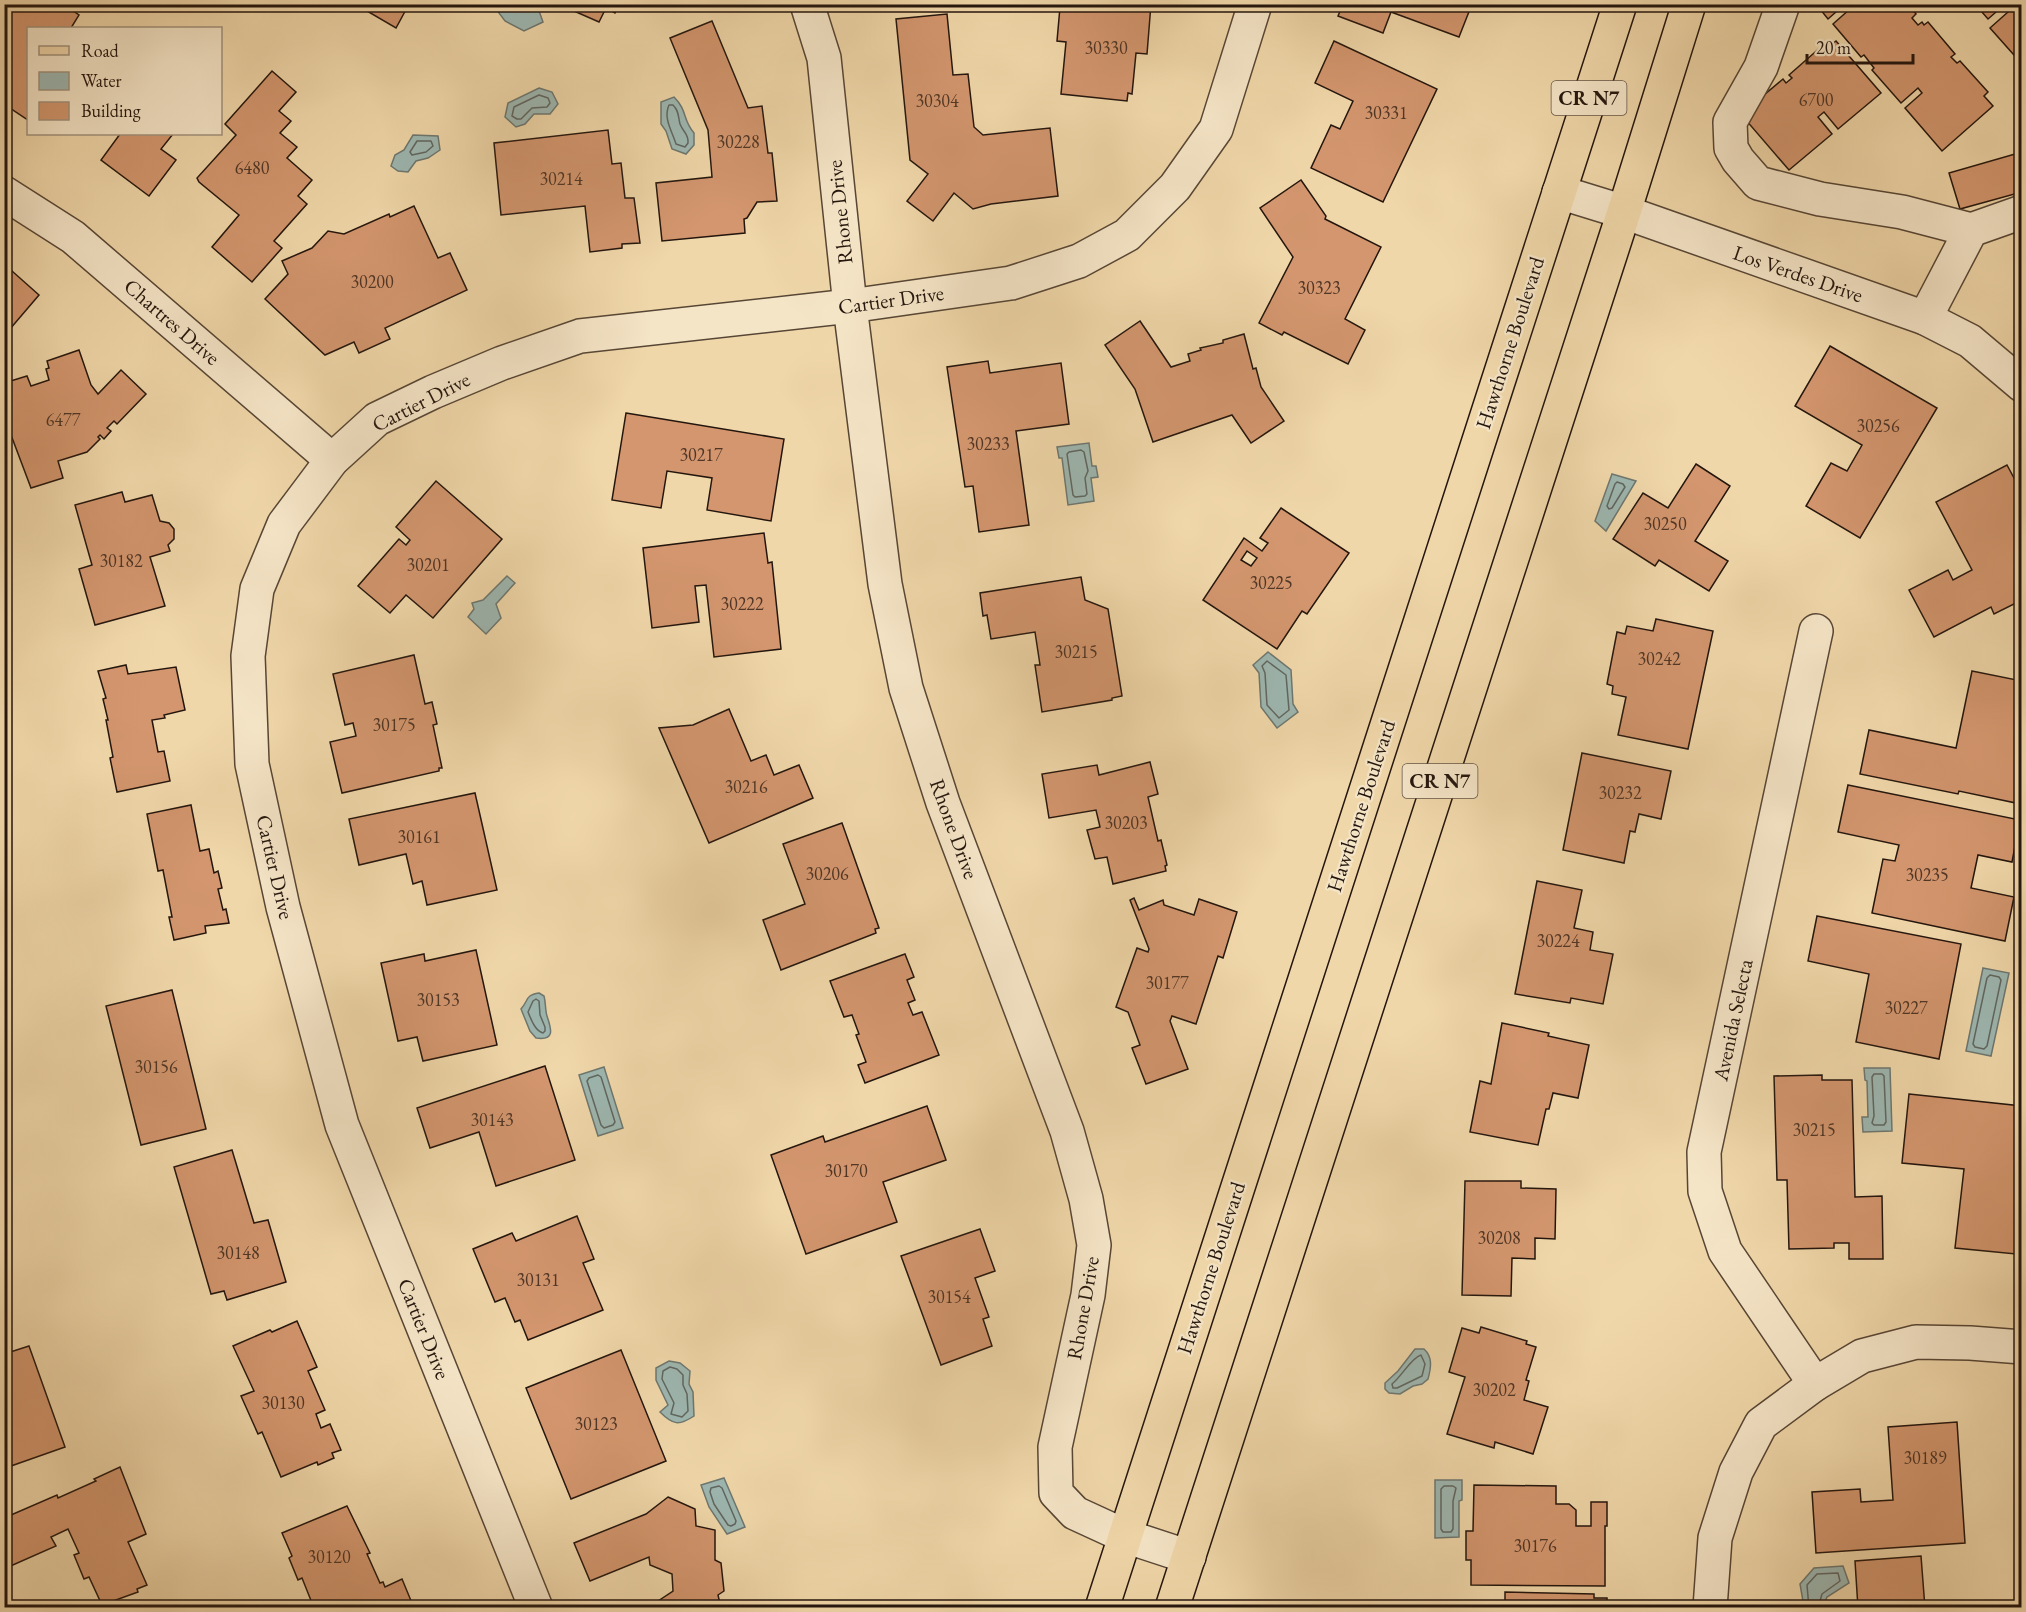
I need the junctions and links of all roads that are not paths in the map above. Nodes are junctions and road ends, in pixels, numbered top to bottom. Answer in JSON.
{"nodes":[{"id":1,"x":807,"y":4,"type":"edge"},
{"id":2,"x":1255,"y":4,"type":"edge"},
{"id":3,"x":1620,"y":4,"type":"edge"},
{"id":4,"x":1689,"y":4,"type":"edge"},
{"id":5,"x":1783,"y":4,"type":"edge"},
{"id":6,"x":1559,"y":192,"type":"junction"},
{"id":7,"x":4,"y":193,"type":"edge"},
{"id":8,"x":1624,"y":212,"type":"junction"},
{"id":9,"x":2022,"y":212,"type":"edge"},
{"id":10,"x":1971,"y":230,"type":"junction"},
{"id":11,"x":850,"y":306,"type":"junction"},
{"id":12,"x":1925,"y":318,"type":"junction"},
{"id":13,"x":2022,"y":385,"type":"edge"},
{"id":14,"x":332,"y":460,"type":"junction"},
{"id":15,"x":1816,"y":631,"type":"dead end"},
{"id":16,"x":2022,"y":1347,"type":"edge"},
{"id":17,"x":1815,"y":1384,"type":"junction"},
{"id":18,"x":1125,"y":1536,"type":"junction"},
{"id":19,"x":1189,"y":1557,"type":"junction"},
{"id":20,"x":536,"y":1608,"type":"edge"},
{"id":21,"x":1102,"y":1608,"type":"edge"},
{"id":22,"x":1172,"y":1608,"type":"edge"},
{"id":23,"x":1710,"y":1608,"type":"edge"}],
"edges":[{"from":1,"to":11,"type":"street","name":"Rhone Drive"},
{"from":2,"to":11,"type":"street","name":"Cartier Drive"},
{"from":3,"to":6,"type":"main road","name":"Hawthorne Boulevard","number":"CR N7"},
{"from":4,"to":8,"type":"main road","number":"CR N7"},
{"from":5,"to":10,"type":"street"},
{"from":6,"to":8,"type":"street","name":"Los Verdes Drive"},
{"from":6,"to":18,"type":"main road","name":"Hawthorne Boulevard","number":"CR N7"},
{"from":7,"to":14,"type":"street","name":"Chartres Drive"},
{"from":8,"to":12,"type":"street","name":"Los Verdes Drive"},
{"from":8,"to":19,"type":"main road","number":"CR N7"},
{"from":9,"to":10,"type":"street"},
{"from":10,"to":12,"type":"street"},
{"from":11,"to":14,"type":"street","name":"Cartier Drive"},
{"from":11,"to":18,"type":"street","name":"Rhone Drive"},
{"from":12,"to":13,"type":"street","name":"Los Verdes Drive"},
{"from":14,"to":20,"type":"street","name":"Cartier Drive"},
{"from":15,"to":17,"type":"street","name":"Avenida Selecta"},
{"from":16,"to":17,"type":"street"},
{"from":17,"to":23,"type":"street"},
{"from":18,"to":19,"type":"street","name":"Rhone Drive"},
{"from":18,"to":21,"type":"main road","name":"Hawthorne Boulevard","number":"CR N7"},
{"from":19,"to":22,"type":"main road","number":"CR N7"}]}
